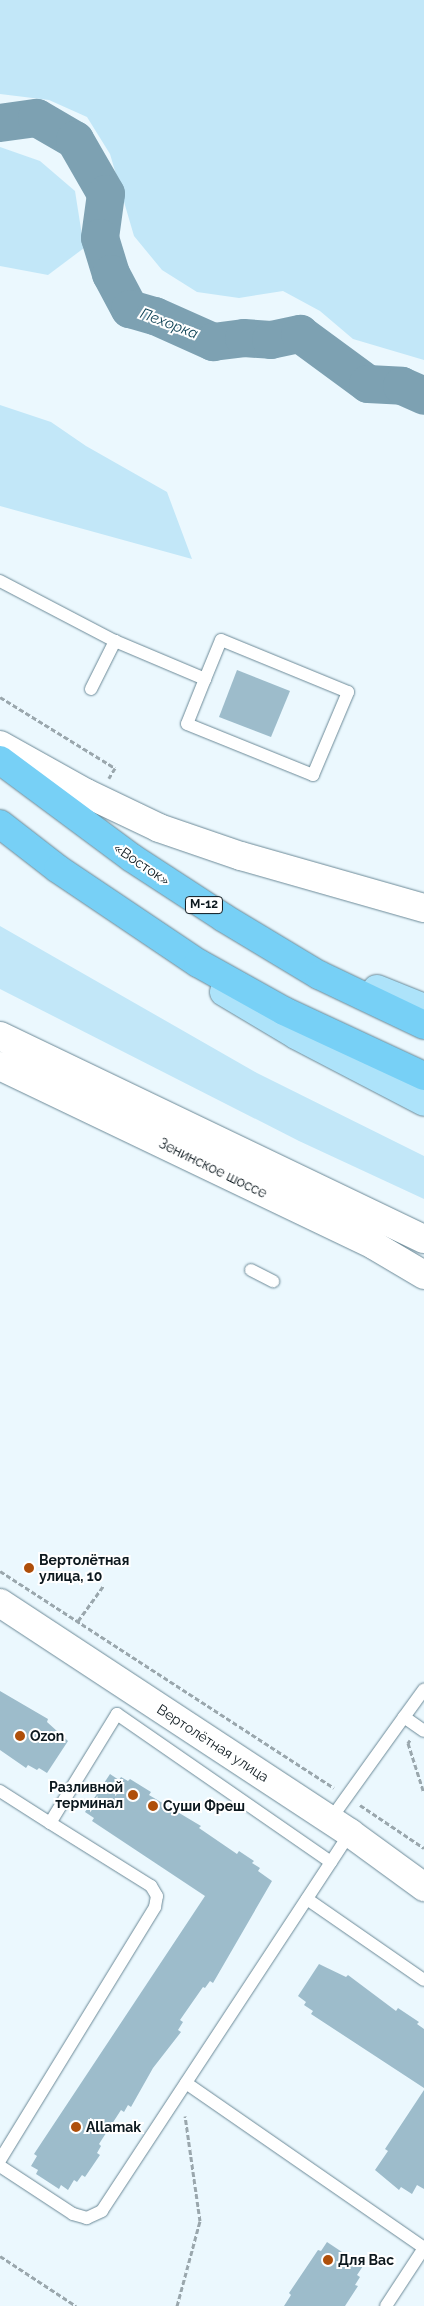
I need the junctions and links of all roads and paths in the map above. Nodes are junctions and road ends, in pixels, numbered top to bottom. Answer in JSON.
{"nodes":[{"id":1,"x":0,"y":581,"type":"edge"},
{"id":2,"x":115,"y":641,"type":"junction"},
{"id":3,"x":205,"y":679,"type":"junction"},
{"id":4,"x":91,"y":689,"type":"dead end"},
{"id":5,"x":0,"y":697,"type":"edge"},
{"id":6,"x":0,"y":745,"type":"edge"},
{"id":7,"x":0,"y":760,"type":"edge"},
{"id":8,"x":115,"y":768,"type":"dead end"},
{"id":9,"x":0,"y":824,"type":"edge"},
{"id":10,"x":58,"y":869,"type":"junction"},
{"id":11,"x":424,"y":908,"type":"edge"},
{"id":12,"x":238,"y":927,"type":"junction"},
{"id":13,"x":424,"y":1008,"type":"edge"},
{"id":14,"x":424,"y":1026,"type":"edge"},
{"id":15,"x":0,"y":1036,"type":"edge"},
{"id":16,"x":0,"y":1066,"type":"edge"},
{"id":17,"x":424,"y":1076,"type":"edge"},
{"id":18,"x":424,"y":1102,"type":"edge"},
{"id":19,"x":424,"y":1239,"type":"edge"},
{"id":20,"x":251,"y":1270,"type":"dead end"},
{"id":21,"x":424,"y":1275,"type":"edge"},
{"id":22,"x":273,"y":1281,"type":"dead end"},
{"id":23,"x":0,"y":1571,"type":"edge"},
{"id":24,"x":104,"y":1584,"type":"dead end"},
{"id":25,"x":0,"y":1603,"type":"edge"},
{"id":26,"x":78,"y":1621,"type":"junction"},
{"id":27,"x":424,"y":1689,"type":"edge"},
{"id":28,"x":124,"y":1702,"type":"junction"},
{"id":29,"x":404,"y":1717,"type":"junction"},
{"id":30,"x":421,"y":1729,"type":"edge"},
{"id":31,"x":0,"y":1791,"type":"edge"},
{"id":32,"x":424,"y":1793,"type":"edge"},
{"id":33,"x":346,"y":1797,"type":"junction"},
{"id":34,"x":50,"y":1823,"type":"junction"},
{"id":35,"x":340,"y":1826,"type":"junction"},
{"id":36,"x":424,"y":1848,"type":"edge"},
{"id":37,"x":331,"y":1862,"type":"junction"},
{"id":38,"x":424,"y":1887,"type":"edge"},
{"id":39,"x":307,"y":1899,"type":"junction"},
{"id":40,"x":424,"y":1980,"type":"edge"},
{"id":41,"x":186,"y":2083,"type":"junction"},
{"id":42,"x":201,"y":2094,"type":"junction"},
{"id":43,"x":0,"y":2160,"type":"edge"},
{"id":44,"x":0,"y":2166,"type":"edge"},
{"id":45,"x":424,"y":2248,"type":"edge"},
{"id":46,"x":0,"y":2256,"type":"edge"},
{"id":47,"x":76,"y":2306,"type":"edge"},
{"id":48,"x":177,"y":2306,"type":"edge"},
{"id":49,"x":386,"y":2306,"type":"edge"}],
"edges":[{"from":1,"to":2,"type":"lane"},
{"from":2,"to":3,"type":"lane"},
{"from":2,"to":4,"type":"lane"},
{"from":3,"to":3,"type":"lane"},
{"from":5,"to":8,"type":"path"},
{"from":6,"to":11,"type":"main road"},
{"from":7,"to":12,"type":"highway","name":"«Восток»","number":"М-12"},
{"from":9,"to":10,"type":"highway"},
{"from":10,"to":17,"type":"highway"},
{"from":10,"to":18,"type":"main road"},
{"from":12,"to":13,"type":"main road"},
{"from":12,"to":14,"type":"highway","name":"«Восток»","number":"М-12"},
{"from":15,"to":19,"type":"main road"},
{"from":16,"to":21,"type":"main road","name":"Зенинское шоссе"},
{"from":20,"to":22,"type":"lane"},
{"from":23,"to":26,"type":"path"},
{"from":24,"to":26,"type":"path"},
{"from":25,"to":28,"type":"main road","name":"Вертолётная улица"},
{"from":26,"to":33,"type":"path"},
{"from":27,"to":29,"type":"lane"},
{"from":28,"to":34,"type":"lane"},
{"from":28,"to":35,"type":"main road","name":"Вертолётная улица"},
{"from":28,"to":37,"type":"lane"},
{"from":29,"to":30,"type":"lane"},
{"from":29,"to":33,"type":"lane"},
{"from":30,"to":32,"type":"path"},
{"from":31,"to":34,"type":"lane"},
{"from":33,"to":35,"type":"lane"},
{"from":33,"to":36,"type":"path"},
{"from":34,"to":43,"type":"lane"},
{"from":35,"to":37,"type":"lane"},
{"from":35,"to":38,"type":"main road","name":"Вертолётная улица"},
{"from":37,"to":39,"type":"lane"},
{"from":39,"to":40,"type":"lane"},
{"from":39,"to":41,"type":"lane"},
{"from":41,"to":42,"type":"lane"},
{"from":41,"to":44,"type":"lane"},
{"from":42,"to":45,"type":"lane"},
{"from":42,"to":48,"type":"path"},
{"from":45,"to":49,"type":"lane"},
{"from":46,"to":47,"type":"path"}]}
